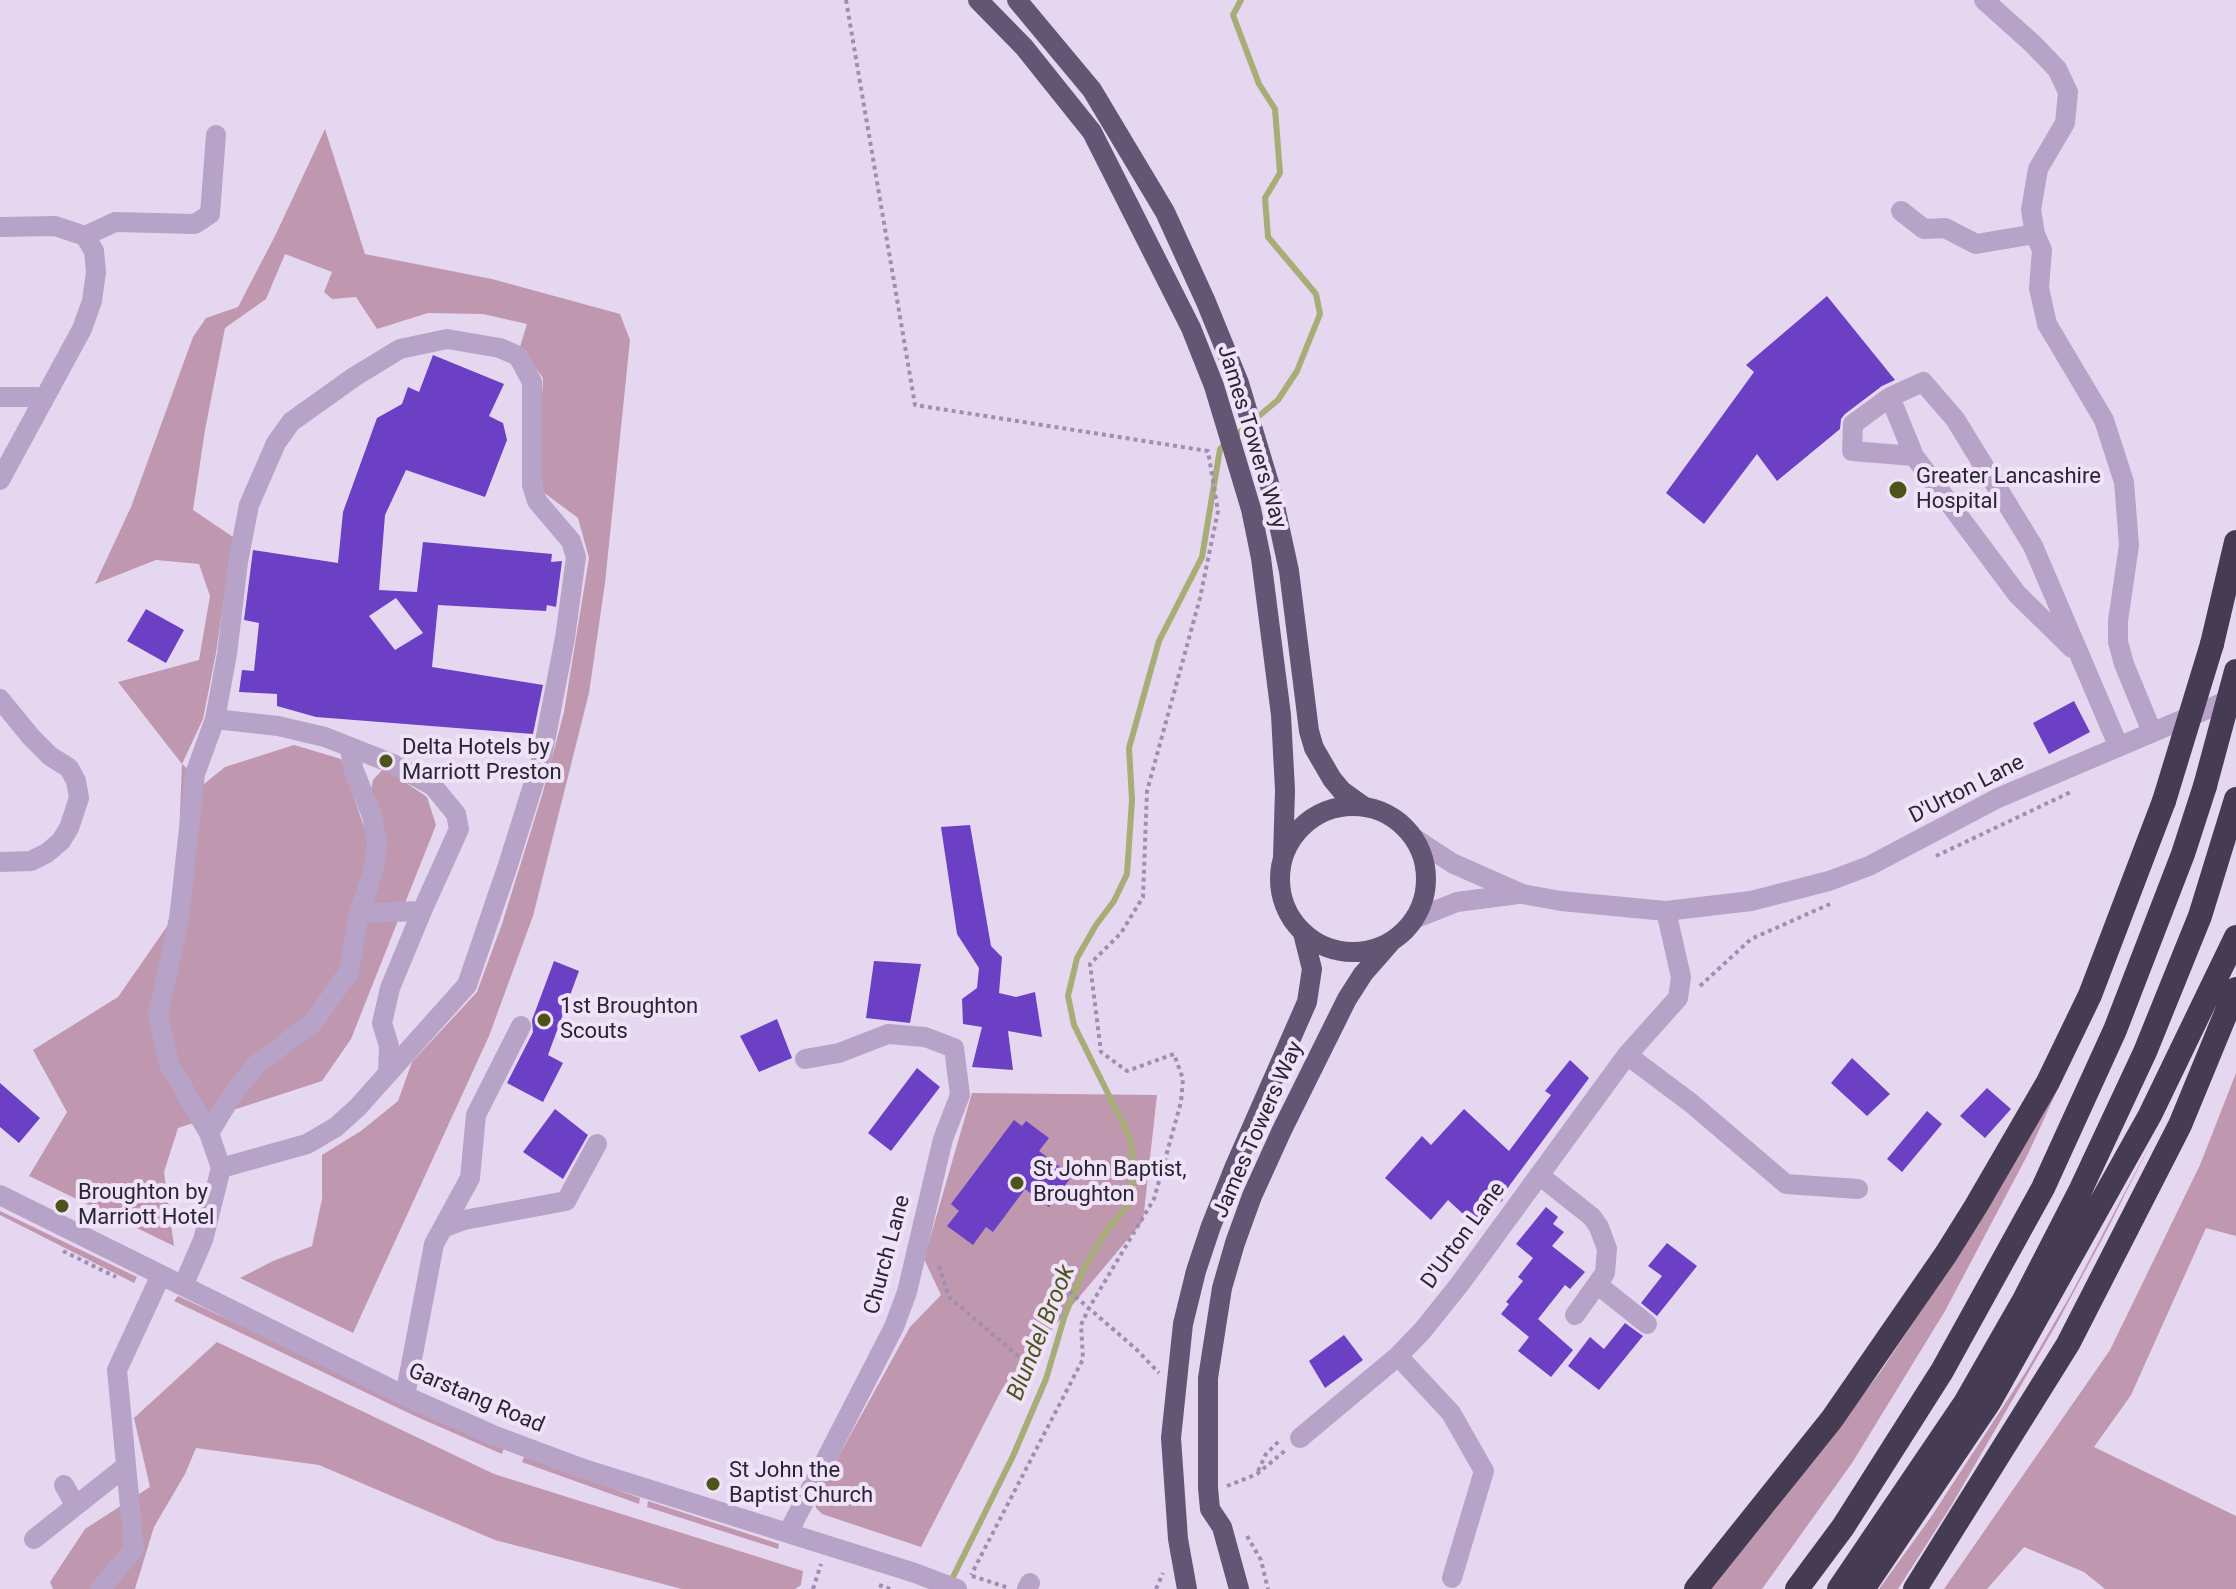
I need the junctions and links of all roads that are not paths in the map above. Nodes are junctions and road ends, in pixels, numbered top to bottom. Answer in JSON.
{"nodes":[{"id":1,"x":978,"y":0,"type":"edge"},
{"id":2,"x":1017,"y":0,"type":"edge"},
{"id":3,"x":1984,"y":0,"type":"edge"},
{"id":4,"x":216,"y":135,"type":"dead end"},
{"id":5,"x":1901,"y":211,"type":"dead end"},
{"id":6,"x":0,"y":227,"type":"edge"},
{"id":7,"x":2035,"y":234,"type":"junction"},
{"id":8,"x":85,"y":236,"type":"junction"},
{"id":9,"x":0,"y":397,"type":"edge"},
{"id":10,"x":45,"y":397,"type":"junction"},
{"id":11,"x":1890,"y":397,"type":"junction"},
{"id":12,"x":1914,"y":456,"type":"junction"},
{"id":13,"x":0,"y":480,"type":"edge"},
{"id":14,"x":2236,"y":542,"type":"edge"},
{"id":15,"x":2081,"y":657,"type":"junction"},
{"id":16,"x":2236,"y":671,"type":"edge"},
{"id":17,"x":2236,"y":697,"type":"edge"},
{"id":18,"x":0,"y":699,"type":"edge"},
{"id":19,"x":215,"y":719,"type":"junction"},
{"id":20,"x":2152,"y":732,"type":"junction"},
{"id":21,"x":2118,"y":745,"type":"junction"},
{"id":22,"x":350,"y":748,"type":"junction"},
{"id":23,"x":2236,"y":799,"type":"edge"},
{"id":24,"x":1363,"y":806,"type":"junction"},
{"id":25,"x":1414,"y":838,"type":"junction"},
{"id":26,"x":1283,"y":858,"type":"junction"},
{"id":27,"x":0,"y":862,"type":"edge"},
{"id":28,"x":1522,"y":894,"type":"junction"},
{"id":29,"x":422,"y":911,"type":"junction"},
{"id":30,"x":1666,"y":911,"type":"junction"},
{"id":31,"x":359,"y":913,"type":"junction"},
{"id":32,"x":1414,"y":919,"type":"junction"},
{"id":33,"x":1303,"y":933,"type":"junction"},
{"id":34,"x":2236,"y":937,"type":"edge"},
{"id":35,"x":1391,"y":942,"type":"junction"},
{"id":36,"x":2236,"y":989,"type":"edge"},
{"id":37,"x":521,"y":1026,"type":"dead end"},
{"id":38,"x":1627,"y":1055,"type":"junction"},
{"id":39,"x":805,"y":1059,"type":"dead end"},
{"id":40,"x":388,"y":1072,"type":"junction"},
{"id":41,"x":209,"y":1133,"type":"junction"},
{"id":42,"x":597,"y":1144,"type":"dead end"},
{"id":43,"x":221,"y":1168,"type":"junction"},
{"id":44,"x":1539,"y":1175,"type":"junction"},
{"id":45,"x":1858,"y":1189,"type":"dead end"},
{"id":46,"x":0,"y":1195,"type":"edge"},
{"id":47,"x":443,"y":1228,"type":"junction"},
{"id":48,"x":161,"y":1275,"type":"junction"},
{"id":49,"x":1598,"y":1285,"type":"junction"},
{"id":50,"x":183,"y":1286,"type":"junction"},
{"id":51,"x":1575,"y":1315,"type":"dead end"},
{"id":52,"x":1647,"y":1324,"type":"dead end"},
{"id":53,"x":1398,"y":1356,"type":"junction"},
{"id":54,"x":405,"y":1396,"type":"junction"},
{"id":55,"x":1300,"y":1438,"type":"road end"},
{"id":56,"x":126,"y":1466,"type":"junction"},
{"id":57,"x":64,"y":1485,"type":"dead end"},
{"id":58,"x":75,"y":1505,"type":"junction"},
{"id":59,"x":788,"y":1533,"type":"junction"},
{"id":60,"x":34,"y":1539,"type":"dead end"},
{"id":61,"x":1452,"y":1578,"type":"dead end"},
{"id":62,"x":966,"y":1580,"type":"edge"},
{"id":63,"x":1183,"y":1586,"type":"edge"},
{"id":64,"x":100,"y":1589,"type":"edge"},
{"id":65,"x":1239,"y":1589,"type":"edge"},
{"id":66,"x":1696,"y":1589,"type":"edge"},
{"id":67,"x":1797,"y":1589,"type":"edge"},
{"id":68,"x":1839,"y":1589,"type":"edge"},
{"id":69,"x":1863,"y":1589,"type":"edge"},
{"id":70,"x":1915,"y":1589,"type":"edge"}],
"edges":[{"from":1,"to":26,"type":"main road","name":"James Towers Way"},
{"from":2,"to":24,"type":"main road","name":"James Towers Way"},
{"from":3,"to":7,"type":"street"},
{"from":4,"to":8,"type":"street"},
{"from":5,"to":7,"type":"street"},
{"from":6,"to":8,"type":"street"},
{"from":7,"to":20,"type":"street"},
{"from":8,"to":10,"type":"street"},
{"from":9,"to":10,"type":"street"},
{"from":10,"to":13,"type":"street"},
{"from":11,"to":12,"type":"street"},
{"from":11,"to":12,"type":"street"},
{"from":11,"to":15,"type":"street"},
{"from":12,"to":15,"type":"street"},
{"from":14,"to":66,"type":"highway","bridge":true},
{"from":15,"to":21,"type":"street"},
{"from":16,"to":67,"type":"highway","bridge":true},
{"from":17,"to":20,"type":"street","name":"D'Urton Lane"},
{"from":18,"to":27,"type":"street"},
{"from":19,"to":22,"type":"street"},
{"from":19,"to":40,"type":"street"},
{"from":19,"to":41,"type":"street"},
{"from":20,"to":21,"type":"street","name":"D'Urton Lane"},
{"from":21,"to":30,"type":"street","name":"D'Urton Lane"},
{"from":22,"to":29,"type":"street"},
{"from":22,"to":31,"type":"street"},
{"from":23,"to":68,"type":"highway"},
{"from":24,"to":25,"type":"main road"},
{"from":24,"to":26,"type":"main road"},
{"from":25,"to":28,"type":"street","name":"D'Urton Lane"},
{"from":25,"to":32,"type":"main road"},
{"from":26,"to":33,"type":"main road"},
{"from":28,"to":30,"type":"street","name":"D'Urton Lane"},
{"from":28,"to":32,"type":"street","name":"D'Urton Lane"},
{"from":29,"to":31,"type":"street"},
{"from":29,"to":40,"type":"street"},
{"from":30,"to":38,"type":"street","name":"D'Urton Lane"},
{"from":31,"to":41,"type":"street"},
{"from":32,"to":35,"type":"main road"},
{"from":33,"to":35,"type":"main road"},
{"from":33,"to":63,"type":"main road","name":"James Towers Way"},
{"from":34,"to":69,"type":"highway"},
{"from":35,"to":65,"type":"main road","name":"James Towers Way"},
{"from":36,"to":70,"type":"highway"},
{"from":37,"to":47,"type":"street"},
{"from":38,"to":44,"type":"street","name":"D'Urton Lane"},
{"from":38,"to":45,"type":"street"},
{"from":39,"to":59,"type":"street","name":"Church Lane"},
{"from":40,"to":43,"type":"street"},
{"from":41,"to":43,"type":"street"},
{"from":42,"to":47,"type":"street"},
{"from":43,"to":50,"type":"street"},
{"from":44,"to":49,"type":"street"},
{"from":44,"to":53,"type":"street","name":"D'Urton Lane"},
{"from":46,"to":48,"type":"street","name":"Garstang Road"},
{"from":47,"to":54,"type":"street"},
{"from":48,"to":50,"type":"street","name":"Garstang Road"},
{"from":48,"to":56,"type":"street"},
{"from":49,"to":51,"type":"street"},
{"from":49,"to":52,"type":"street"},
{"from":50,"to":54,"type":"street","name":"Garstang Road"},
{"from":53,"to":55,"type":"street","name":"D'Urton Lane"},
{"from":53,"to":61,"type":"street"},
{"from":54,"to":59,"type":"street","name":"Garstang Road"},
{"from":56,"to":58,"type":"street"},
{"from":56,"to":64,"type":"street"},
{"from":57,"to":58,"type":"street"},
{"from":58,"to":60,"type":"street"},
{"from":59,"to":62,"type":"street","name":"Garstang Road"}]}
